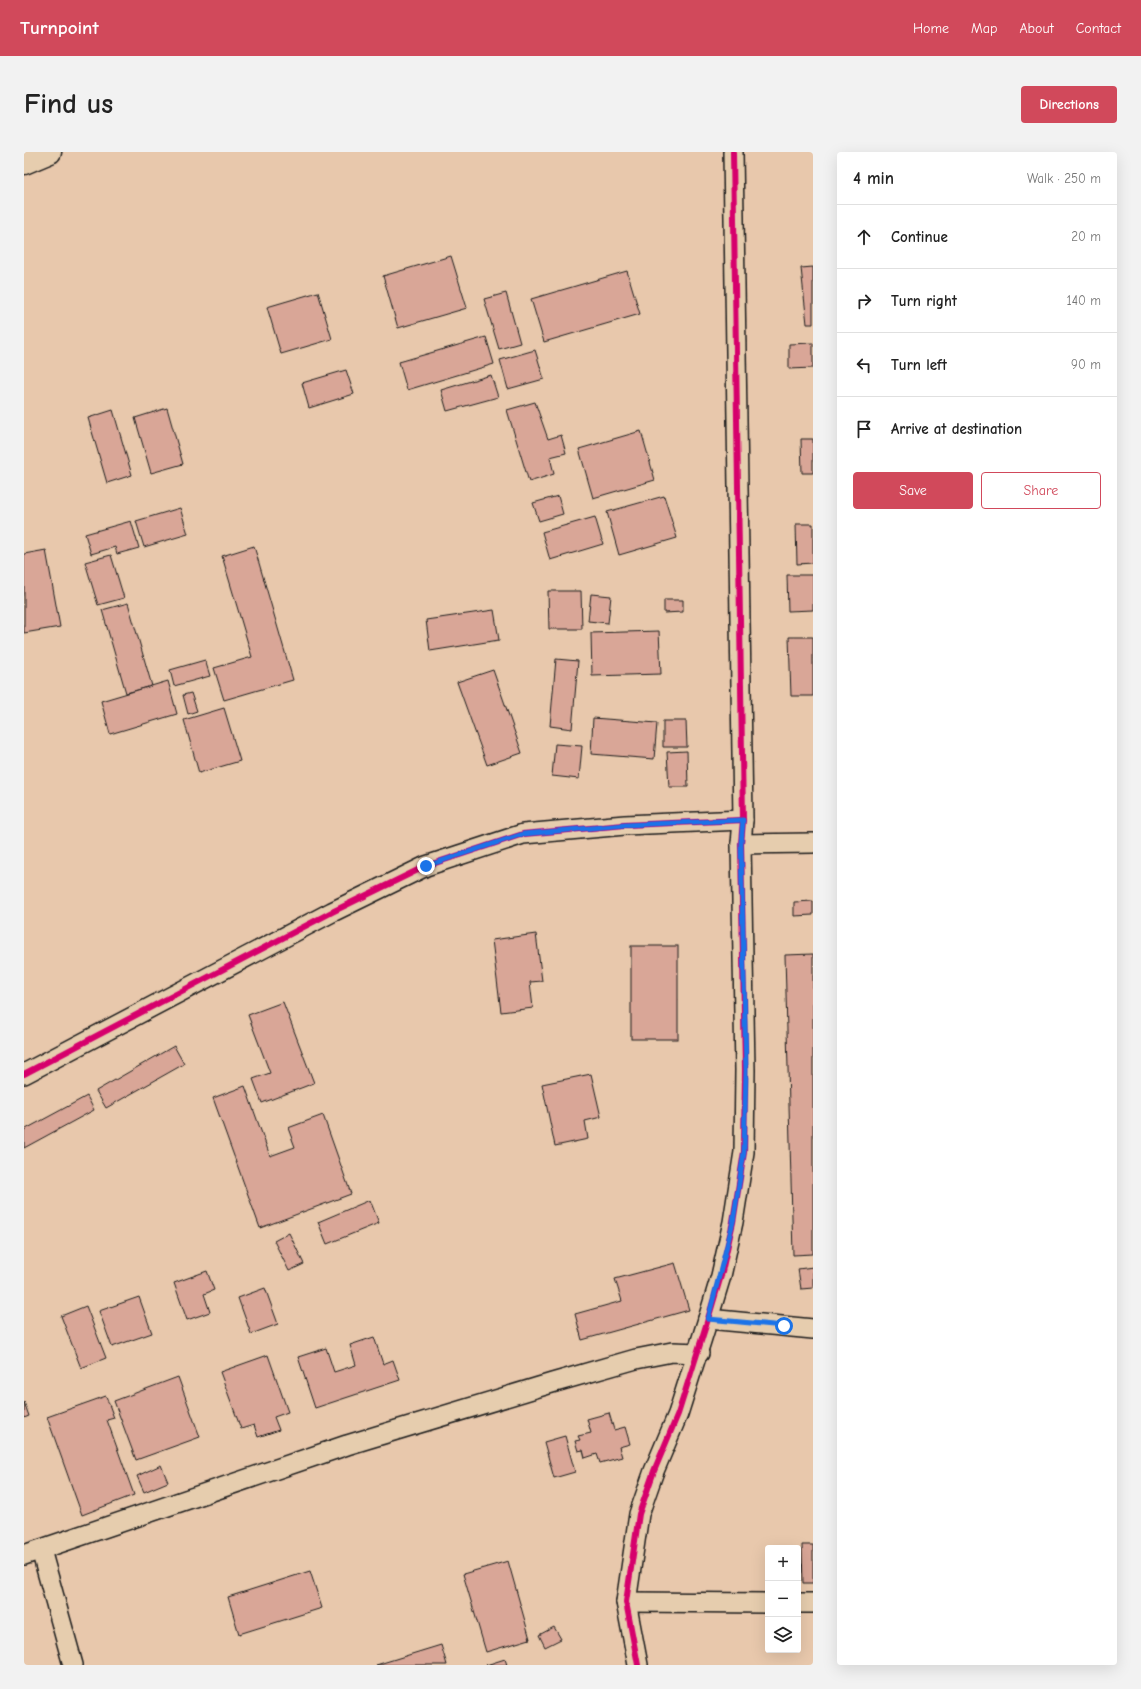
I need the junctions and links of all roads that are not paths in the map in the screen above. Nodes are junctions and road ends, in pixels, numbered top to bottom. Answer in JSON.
{"nodes":[{"id":1,"x":50,"y":152,"type":"edge"},
{"id":2,"x":733,"y":152,"type":"edge"},
{"id":3,"x":24,"y":162,"type":"edge"},
{"id":4,"x":743,"y":820,"type":"junction"},
{"id":5,"x":741,"y":844,"type":"junction"},
{"id":6,"x":813,"y":844,"type":"edge"},
{"id":7,"x":24,"y":1074,"type":"edge"},
{"id":8,"x":708,"y":1319,"type":"junction"},
{"id":9,"x":813,"y":1329,"type":"edge"},
{"id":10,"x":699,"y":1353,"type":"junction"},
{"id":11,"x":33,"y":1553,"type":"edge"},
{"id":12,"x":626,"y":1602,"type":"junction"},
{"id":13,"x":765,"y":1602,"type":"edge"},
{"id":14,"x":801,"y":1603,"type":"edge"},
{"id":15,"x":813,"y":1603,"type":"edge"},
{"id":16,"x":73,"y":1665,"type":"edge"},
{"id":17,"x":638,"y":1665,"type":"edge"}],
"edges":[{"from":1,"to":3,"type":"highway"},
{"from":2,"to":4,"type":"street"},
{"from":4,"to":5,"type":"street"},
{"from":4,"to":7,"type":"street"},
{"from":5,"to":6,"type":"street"},
{"from":5,"to":8,"type":"street"},
{"from":8,"to":9,"type":"street"},
{"from":8,"to":10,"type":"street"},
{"from":10,"to":11,"type":"street"},
{"from":10,"to":12,"type":"street"},
{"from":11,"to":16,"type":"street"},
{"from":12,"to":13,"type":"street"},
{"from":12,"to":17,"type":"street"},
{"from":14,"to":15,"type":"street"}]}
